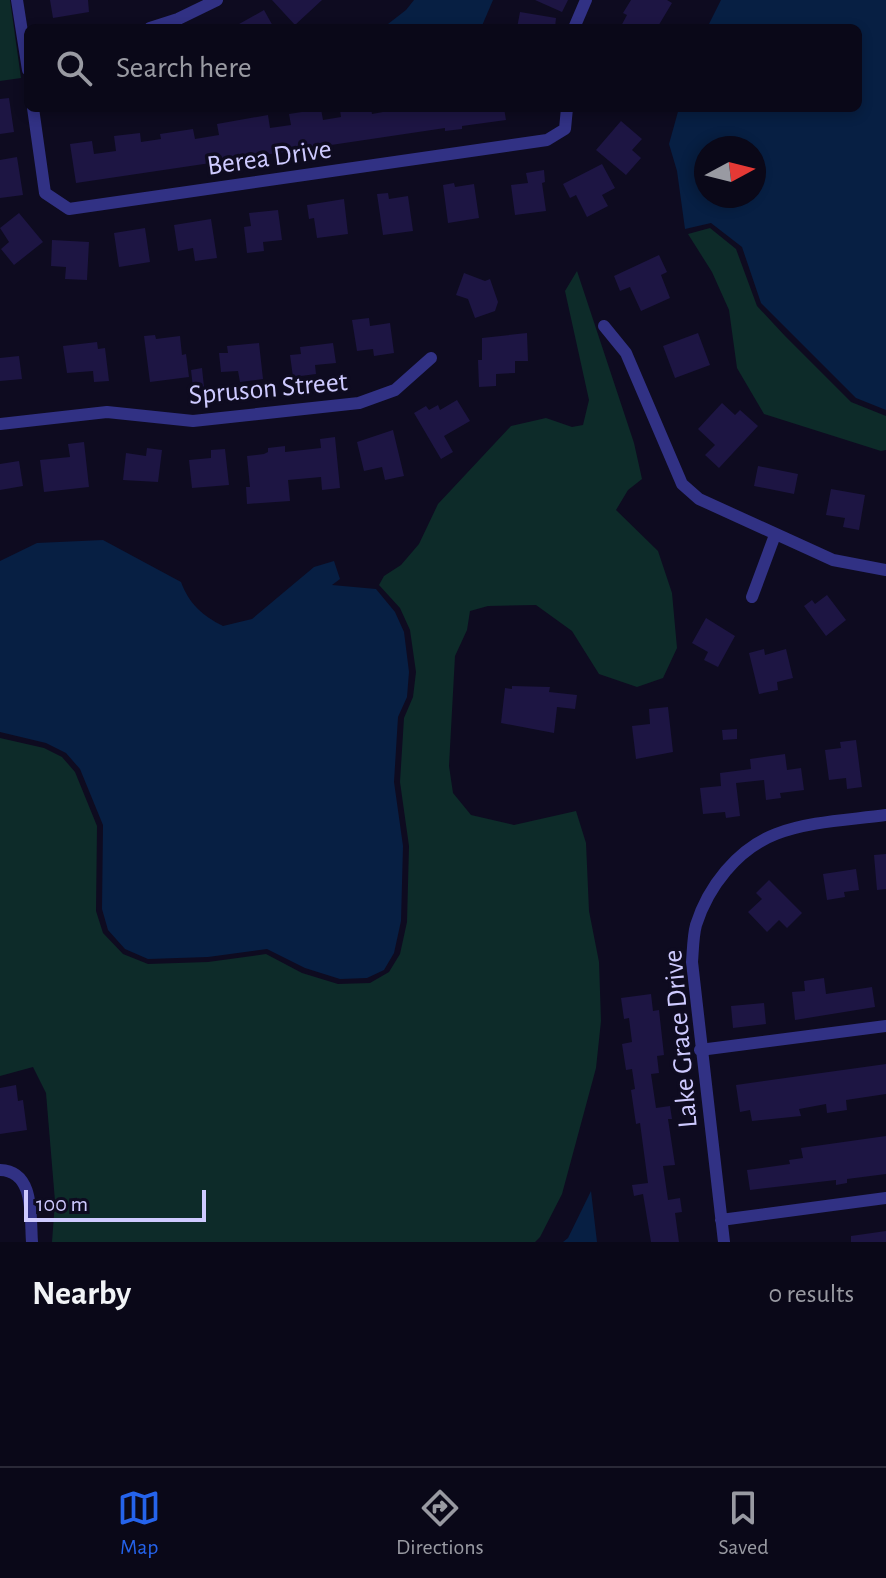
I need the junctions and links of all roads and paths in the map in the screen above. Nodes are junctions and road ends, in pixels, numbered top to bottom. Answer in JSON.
{"nodes":[{"id":1,"x":17,"y":0,"type":"edge"},
{"id":2,"x":217,"y":0,"type":"edge"},
{"id":3,"x":586,"y":0,"type":"edge"},
{"id":4,"x":162,"y":24,"type":"edge"},
{"id":5,"x":576,"y":24,"type":"edge"},
{"id":6,"x":24,"y":37,"type":"edge"},
{"id":7,"x":34,"y":112,"type":"edge"},
{"id":8,"x":567,"y":112,"type":"edge"},
{"id":9,"x":604,"y":326,"type":"dead end"},
{"id":10,"x":431,"y":358,"type":"dead end"},
{"id":11,"x":0,"y":424,"type":"edge"},
{"id":12,"x":775,"y":535,"type":"junction"},
{"id":13,"x":886,"y":570,"type":"edge"},
{"id":14,"x":752,"y":597,"type":"dead end"},
{"id":15,"x":886,"y":815,"type":"edge"},
{"id":16,"x":886,"y":1026,"type":"edge"},
{"id":17,"x":700,"y":1050,"type":"junction"},
{"id":18,"x":0,"y":1170,"type":"edge"},
{"id":19,"x":886,"y":1198,"type":"edge"},
{"id":20,"x":721,"y":1220,"type":"junction"},
{"id":21,"x":32,"y":1242,"type":"edge"},
{"id":22,"x":724,"y":1242,"type":"edge"}],
"edges":[{"from":1,"to":6,"type":"street"},
{"from":2,"to":4,"type":"street"},
{"from":3,"to":5,"type":"street"},
{"from":7,"to":8,"type":"street","name":"Berea Drive"},
{"from":9,"to":12,"type":"street"},
{"from":10,"to":11,"type":"street","name":"Spruson Street"},
{"from":12,"to":13,"type":"street"},
{"from":12,"to":14,"type":"street"},
{"from":15,"to":17,"type":"street","name":"Lake Grace Drive"},
{"from":16,"to":17,"type":"street"},
{"from":17,"to":20,"type":"street","name":"Lake Grace Drive"},
{"from":18,"to":21,"type":"street"},
{"from":19,"to":20,"type":"street"},
{"from":20,"to":22,"type":"street","name":"Lake Grace Drive"}]}
